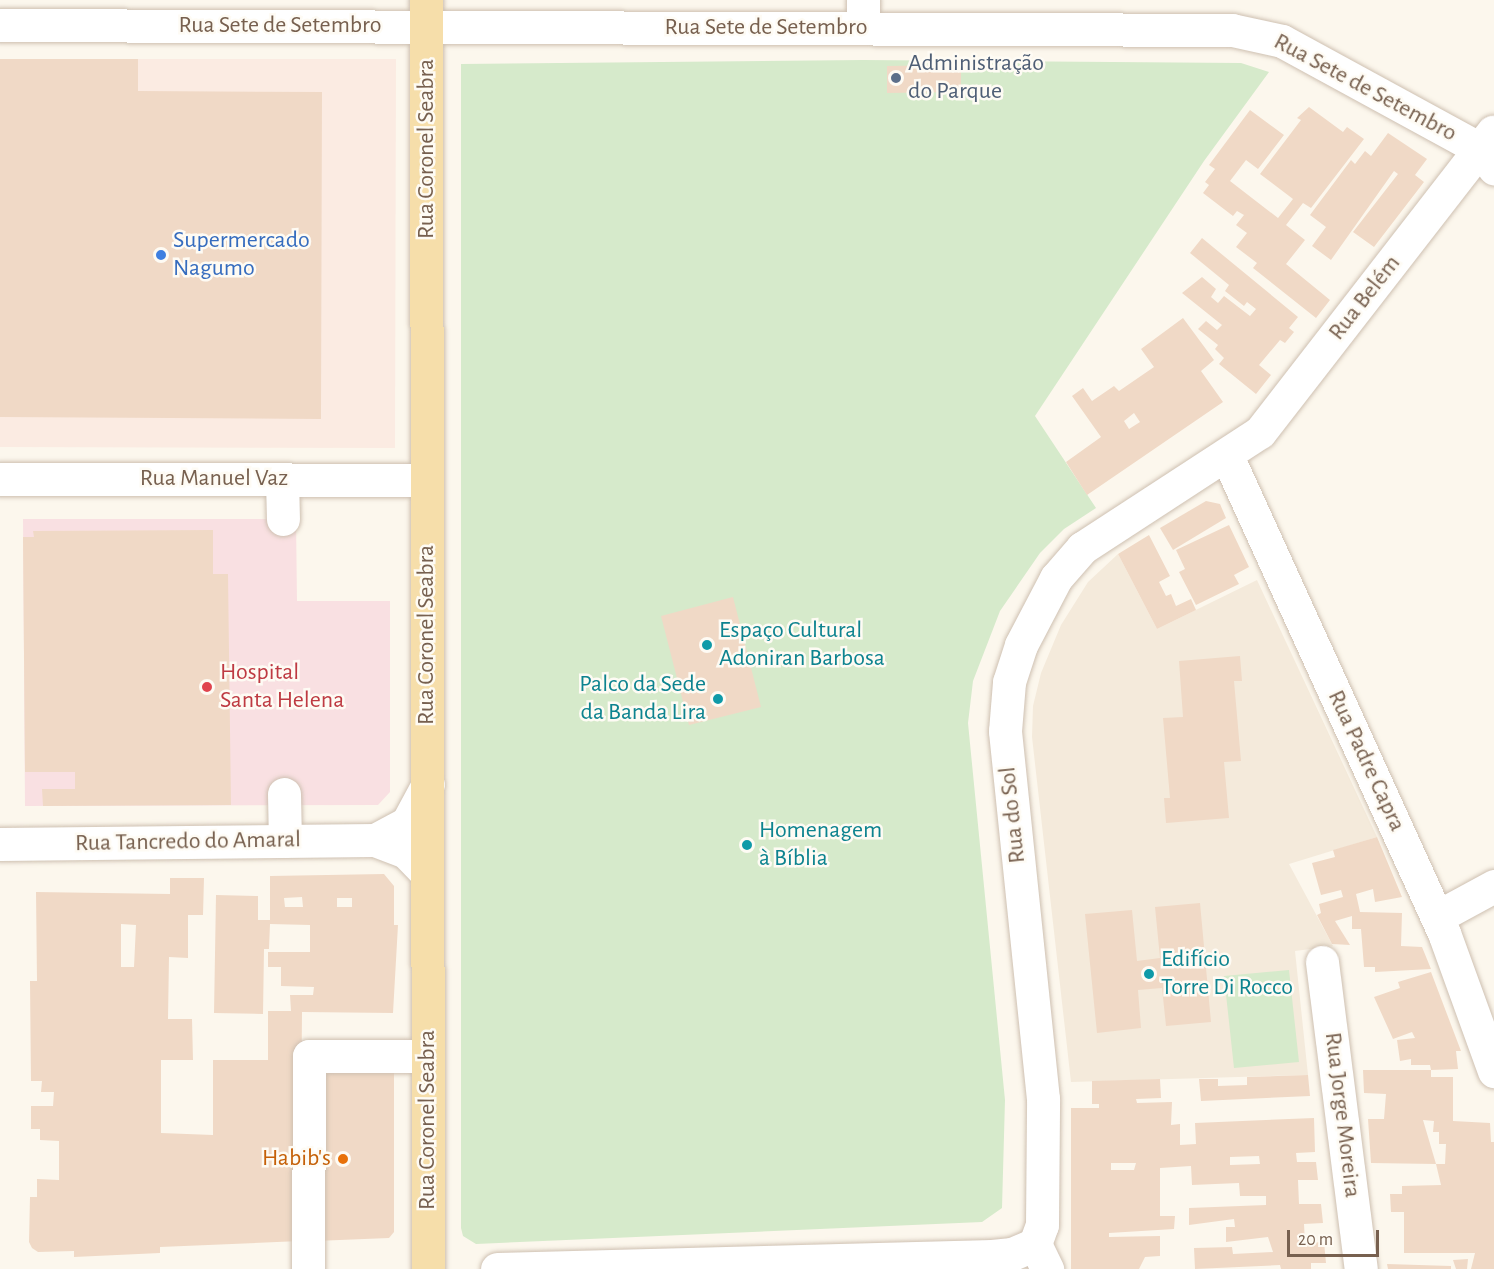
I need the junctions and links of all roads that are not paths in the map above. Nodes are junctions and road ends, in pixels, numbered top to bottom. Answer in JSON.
{"nodes":[{"id":1,"x":426,"y":13,"type":"edge"},
{"id":2,"x":863,"y":14,"type":"edge"},
{"id":3,"x":0,"y":25,"type":"edge"},
{"id":4,"x":1489,"y":149,"type":"edge"},
{"id":5,"x":1227,"y":456,"type":"junction"},
{"id":6,"x":0,"y":478,"type":"edge"},
{"id":7,"x":282,"y":479,"type":"junction"},
{"id":8,"x":427,"y":480,"type":"junction"},
{"id":9,"x":283,"y":519,"type":"dead end"},
{"id":10,"x":428,"y":784,"type":"junction"},
{"id":11,"x":285,"y":794,"type":"dead end"},
{"id":12,"x":285,"y":840,"type":"junction"},
{"id":13,"x":375,"y":840,"type":"junction"},
{"id":14,"x":0,"y":844,"type":"edge"},
{"id":15,"x":427,"y":874,"type":"junction"},
{"id":16,"x":1494,"y":886,"type":"edge"},
{"id":17,"x":1437,"y":917,"type":"junction"},
{"id":18,"x":1322,"y":962,"type":"dead end"},
{"id":19,"x":428,"y":1056,"type":"junction"},
{"id":20,"x":1494,"y":1071,"type":"edge"},
{"id":21,"x":1041,"y":1257,"type":"edge"},
{"id":22,"x":867,"y":1264,"type":"edge"},
{"id":23,"x":308,"y":1269,"type":"edge"},
{"id":24,"x":428,"y":1269,"type":"edge"},
{"id":25,"x":497,"y":1269,"type":"edge"},
{"id":26,"x":1361,"y":1269,"type":"edge"}],
"edges":[{"from":1,"to":2,"type":"street","name":"Rua Sete de Setembro"},
{"from":1,"to":3,"type":"street","name":"Rua Sete de Setembro"},
{"from":1,"to":8,"type":"main road","name":"Rua Coronel Seabra"},
{"from":2,"to":4,"type":"street","name":"Rua Sete de Setembro"},
{"from":4,"to":5,"type":"street","name":"Rua Belém"},
{"from":5,"to":17,"type":"street","name":"Rua Padre Capra"},
{"from":5,"to":21,"type":"street","name":"Rua do Sol"},
{"from":6,"to":7,"type":"street","name":"Rua Manuel Vaz"},
{"from":7,"to":8,"type":"street","name":"Rua Manuel Vaz"},
{"from":7,"to":9,"type":"street"},
{"from":8,"to":10,"type":"main road","name":"Rua Coronel Seabra"},
{"from":10,"to":13,"type":"street","name":"Rua Tancredo do Amaral"},
{"from":10,"to":15,"type":"main road","name":"Rua Coronel Seabra"},
{"from":11,"to":12,"type":"street"},
{"from":12,"to":13,"type":"street","name":"Rua Tancredo do Amaral"},
{"from":12,"to":14,"type":"street","name":"Rua Tancredo do Amaral"},
{"from":13,"to":15,"type":"street","name":"Rua Tancredo do Amaral"},
{"from":15,"to":19,"type":"main road","name":"Rua Coronel Seabra"},
{"from":16,"to":17,"type":"street"},
{"from":17,"to":20,"type":"street","name":"Rua Padre Capra"},
{"from":18,"to":26,"type":"street","name":"Rua Jorge Moreira"},
{"from":19,"to":23,"type":"street"},
{"from":19,"to":24,"type":"main road","name":"Rua Coronel Seabra"},
{"from":21,"to":22,"type":"street"},
{"from":22,"to":25,"type":"street"}]}
